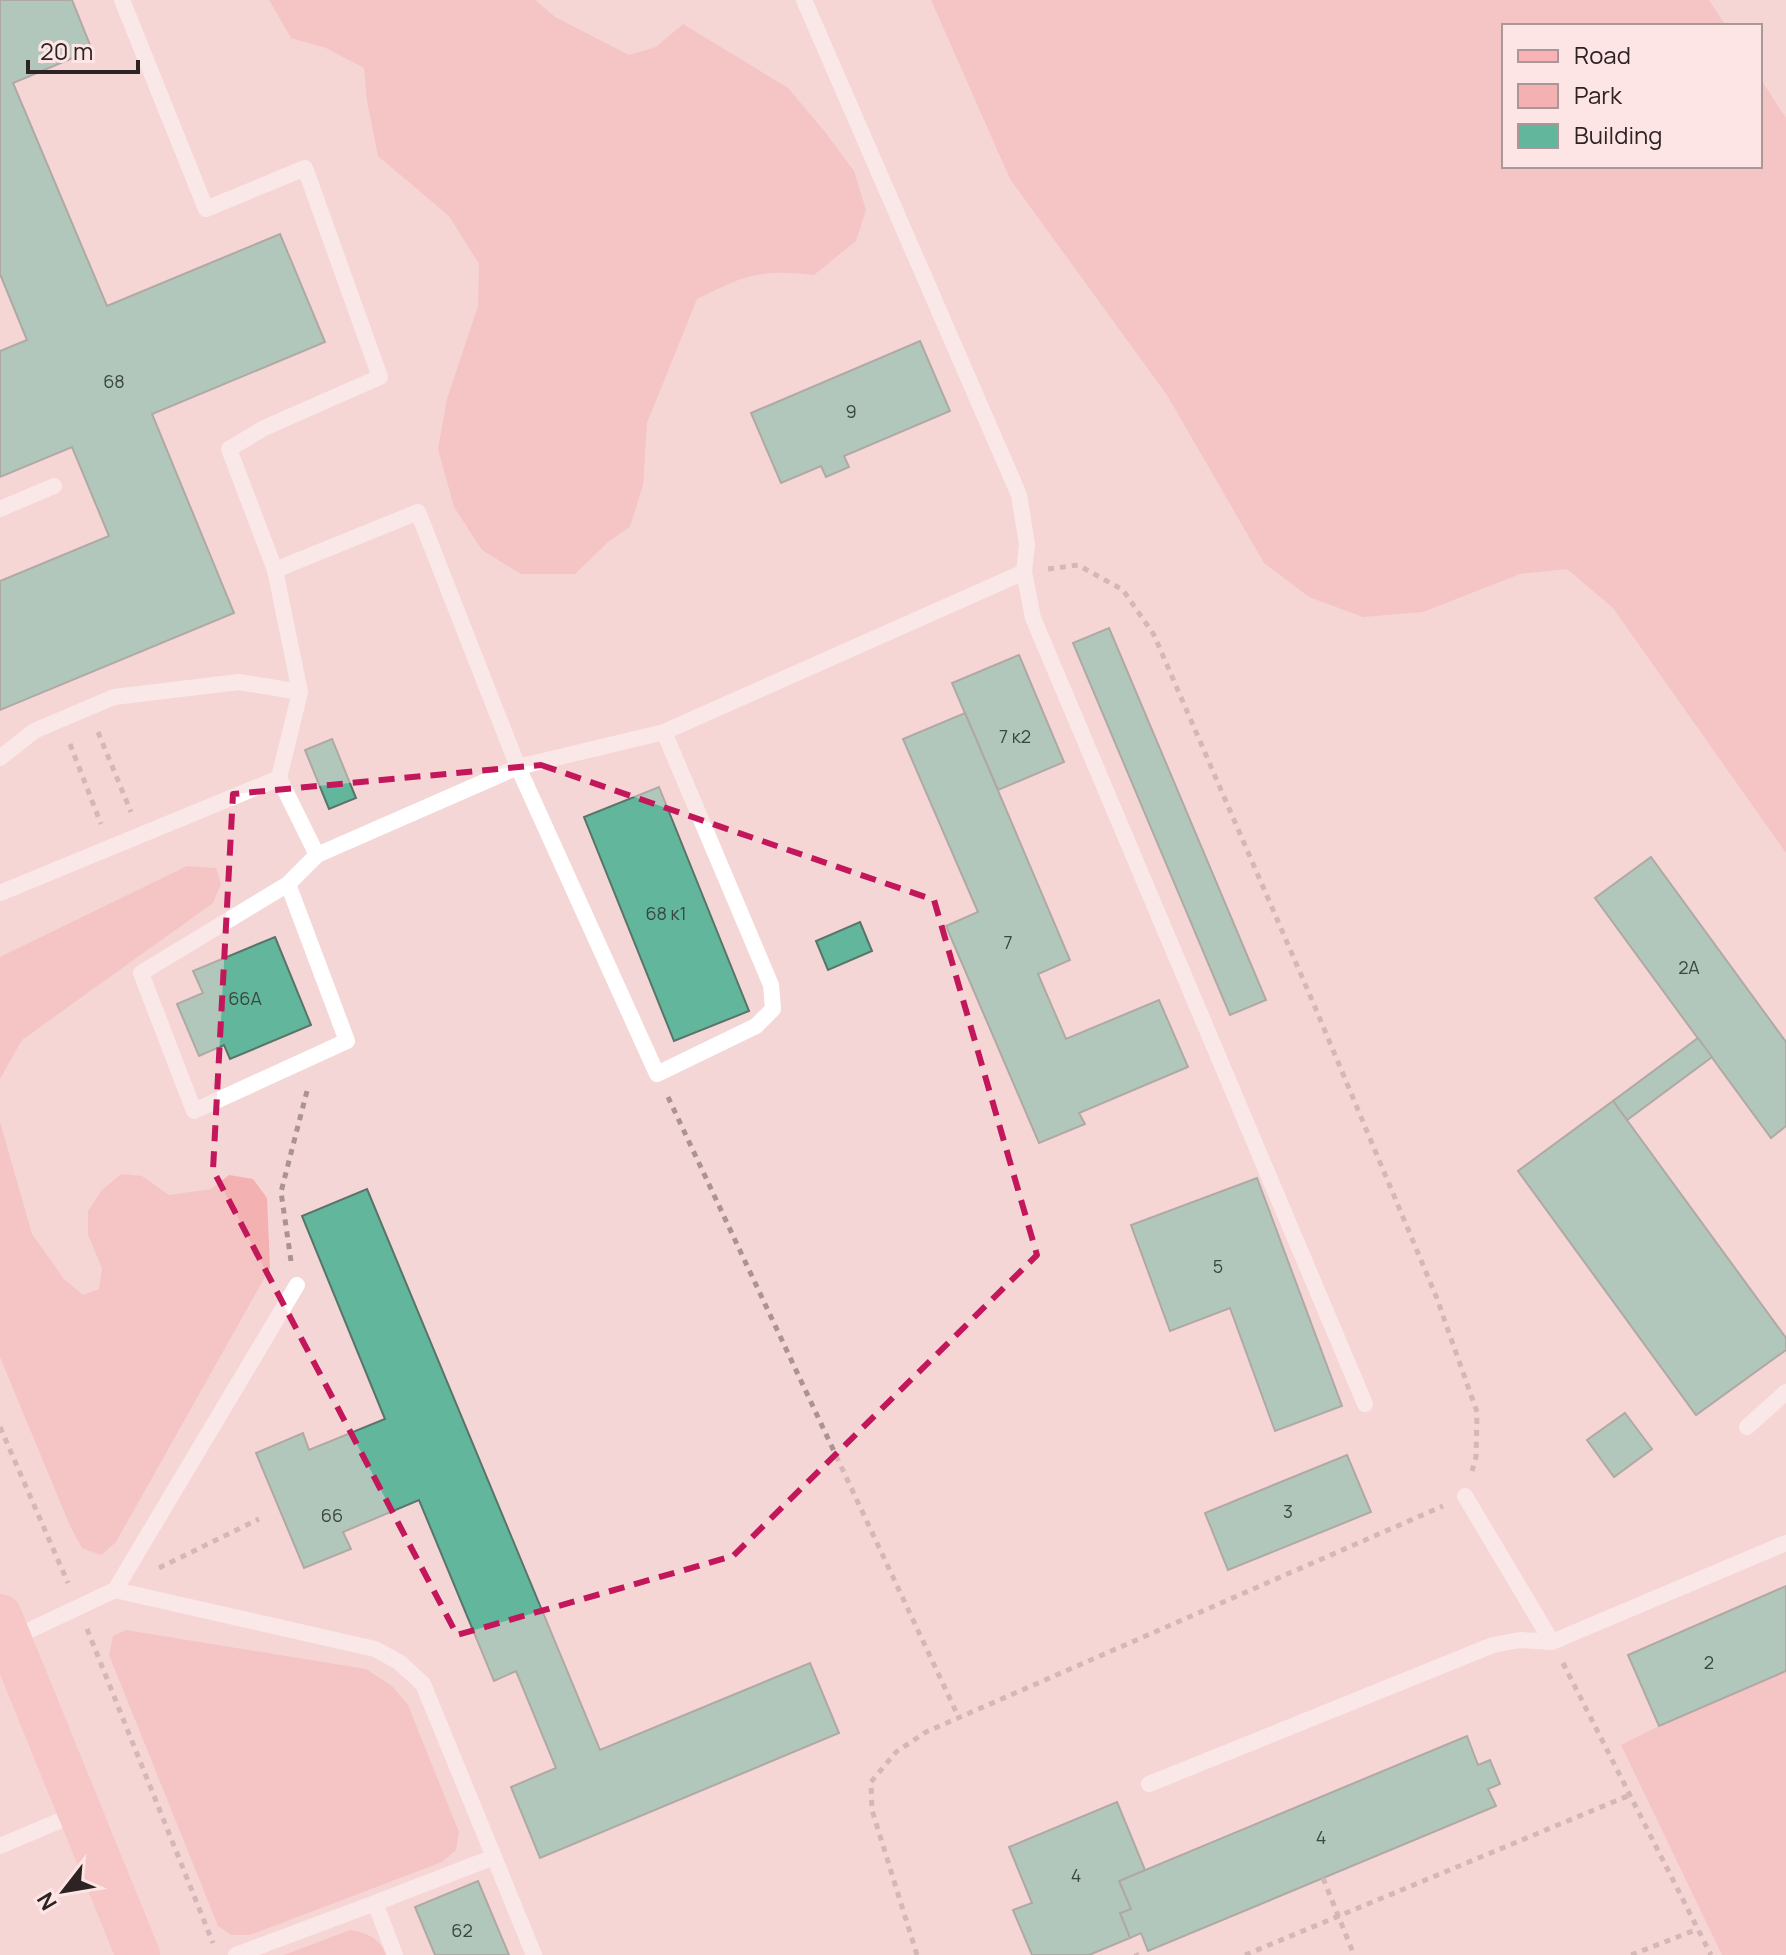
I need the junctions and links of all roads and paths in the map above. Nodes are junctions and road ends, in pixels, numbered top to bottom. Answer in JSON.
{"nodes":[{"id":1,"x":122,"y":0,"type":"edge"},
{"id":2,"x":804,"y":0,"type":"edge"},
{"id":3,"x":54,"y":486,"type":"dead end"},
{"id":4,"x":0,"y":509,"type":"edge"},
{"id":5,"x":275,"y":570,"type":"junction"},
{"id":6,"x":1024,"y":572,"type":"junction"},
{"id":7,"x":300,"y":692,"type":"junction"},
{"id":8,"x":88,"y":708,"type":"junction"},
{"id":9,"x":60,"y":720,"type":"junction"},
{"id":10,"x":664,"y":732,"type":"junction"},
{"id":11,"x":0,"y":758,"type":"edge"},
{"id":12,"x":518,"y":767,"type":"junction"},
{"id":13,"x":279,"y":778,"type":"junction"},
{"id":14,"x":140,"y":835,"type":"junction"},
{"id":15,"x":110,"y":848,"type":"junction"},
{"id":16,"x":317,"y":855,"type":"junction"},
{"id":17,"x":288,"y":884,"type":"junction"},
{"id":18,"x":0,"y":893,"type":"edge"},
{"id":19,"x":315,"y":1056,"type":"junction"},
{"id":20,"x":657,"y":1074,"type":"junction"},
{"id":21,"x":297,"y":1285,"type":"joint"},
{"id":22,"x":1786,"y":1392,"type":"edge"},
{"id":23,"x":1365,"y":1404,"type":"dead end"},
{"id":24,"x":0,"y":1427,"type":"edge"},
{"id":25,"x":1747,"y":1427,"type":"dead end"},
{"id":26,"x":1465,"y":1496,"type":"junction"},
{"id":27,"x":259,"y":1519,"type":"dead end"},
{"id":28,"x":1786,"y":1543,"type":"edge"},
{"id":29,"x":115,"y":1590,"type":"junction"},
{"id":30,"x":79,"y":1607,"type":"junction"},
{"id":31,"x":5,"y":1628,"type":"edge"},
{"id":32,"x":1552,"y":1642,"type":"junction"},
{"id":33,"x":959,"y":1718,"type":"junction"},
{"id":34,"x":1149,"y":1784,"type":"dead end"},
{"id":35,"x":1630,"y":1795,"type":"junction"},
{"id":36,"x":80,"y":1812,"type":"junction"},
{"id":37,"x":0,"y":1846,"type":"edge"},
{"id":38,"x":494,"y":1857,"type":"junction"},
{"id":39,"x":1323,"y":1878,"type":"dead end"},
{"id":40,"x":375,"y":1903,"type":"junction"},
{"id":41,"x":1339,"y":1916,"type":"junction"},
{"id":42,"x":1698,"y":1929,"type":"junction"},
{"id":43,"x":138,"y":1955,"type":"edge"},
{"id":44,"x":217,"y":1955,"type":"edge"},
{"id":45,"x":236,"y":1955,"type":"edge"},
{"id":46,"x":395,"y":1955,"type":"edge"},
{"id":47,"x":534,"y":1955,"type":"edge"},
{"id":48,"x":917,"y":1955,"type":"edge"},
{"id":49,"x":1245,"y":1955,"type":"edge"},
{"id":50,"x":1354,"y":1955,"type":"edge"},
{"id":51,"x":1631,"y":1955,"type":"edge"},
{"id":52,"x":1711,"y":1955,"type":"edge"}],
"edges":[{"from":1,"to":5,"type":"lane"},
{"from":2,"to":6,"type":"lane"},
{"from":3,"to":4,"type":"lane"},
{"from":5,"to":7,"type":"lane"},
{"from":5,"to":12,"type":"lane"},
{"from":6,"to":10,"type":"lane"},
{"from":6,"to":23,"type":"lane"},
{"from":6,"to":26,"type":"path"},
{"from":7,"to":8,"type":"lane"},
{"from":7,"to":13,"type":"lane"},
{"from":8,"to":9,"type":"lane"},
{"from":8,"to":14,"type":"path"},
{"from":9,"to":11,"type":"lane"},
{"from":9,"to":15,"type":"path"},
{"from":10,"to":12,"type":"lane"},
{"from":10,"to":20,"type":"lane"},
{"from":12,"to":16,"type":"lane"},
{"from":12,"to":20,"type":"lane"},
{"from":13,"to":14,"type":"lane"},
{"from":13,"to":16,"type":"lane"},
{"from":14,"to":15,"type":"lane"},
{"from":15,"to":18,"type":"lane"},
{"from":16,"to":17,"type":"lane"},
{"from":17,"to":19,"type":"lane"},
{"from":17,"to":19,"type":"lane"},
{"from":19,"to":21,"type":"path"},
{"from":20,"to":33,"type":"path"},
{"from":21,"to":29,"type":"lane"},
{"from":22,"to":25,"type":"lane"},
{"from":24,"to":30,"type":"path"},
{"from":26,"to":32,"type":"lane"},
{"from":26,"to":33,"type":"path"},
{"from":27,"to":29,"type":"path"},
{"from":28,"to":32,"type":"lane"},
{"from":29,"to":30,"type":"lane"},
{"from":29,"to":38,"type":"lane"},
{"from":30,"to":31,"type":"lane"},
{"from":30,"to":44,"type":"path"},
{"from":31,"to":36,"type":"main road"},
{"from":32,"to":34,"type":"lane"},
{"from":32,"to":35,"type":"path"},
{"from":33,"to":48,"type":"path"},
{"from":35,"to":41,"type":"path"},
{"from":35,"to":42,"type":"path"},
{"from":36,"to":37,"type":"lane"},
{"from":36,"to":43,"type":"main road"},
{"from":38,"to":40,"type":"lane"},
{"from":38,"to":47,"type":"lane"},
{"from":39,"to":41,"type":"path"},
{"from":40,"to":45,"type":"lane"},
{"from":40,"to":46,"type":"lane"},
{"from":41,"to":49,"type":"path"},
{"from":41,"to":50,"type":"path"},
{"from":42,"to":51,"type":"path"},
{"from":42,"to":52,"type":"path"}]}
